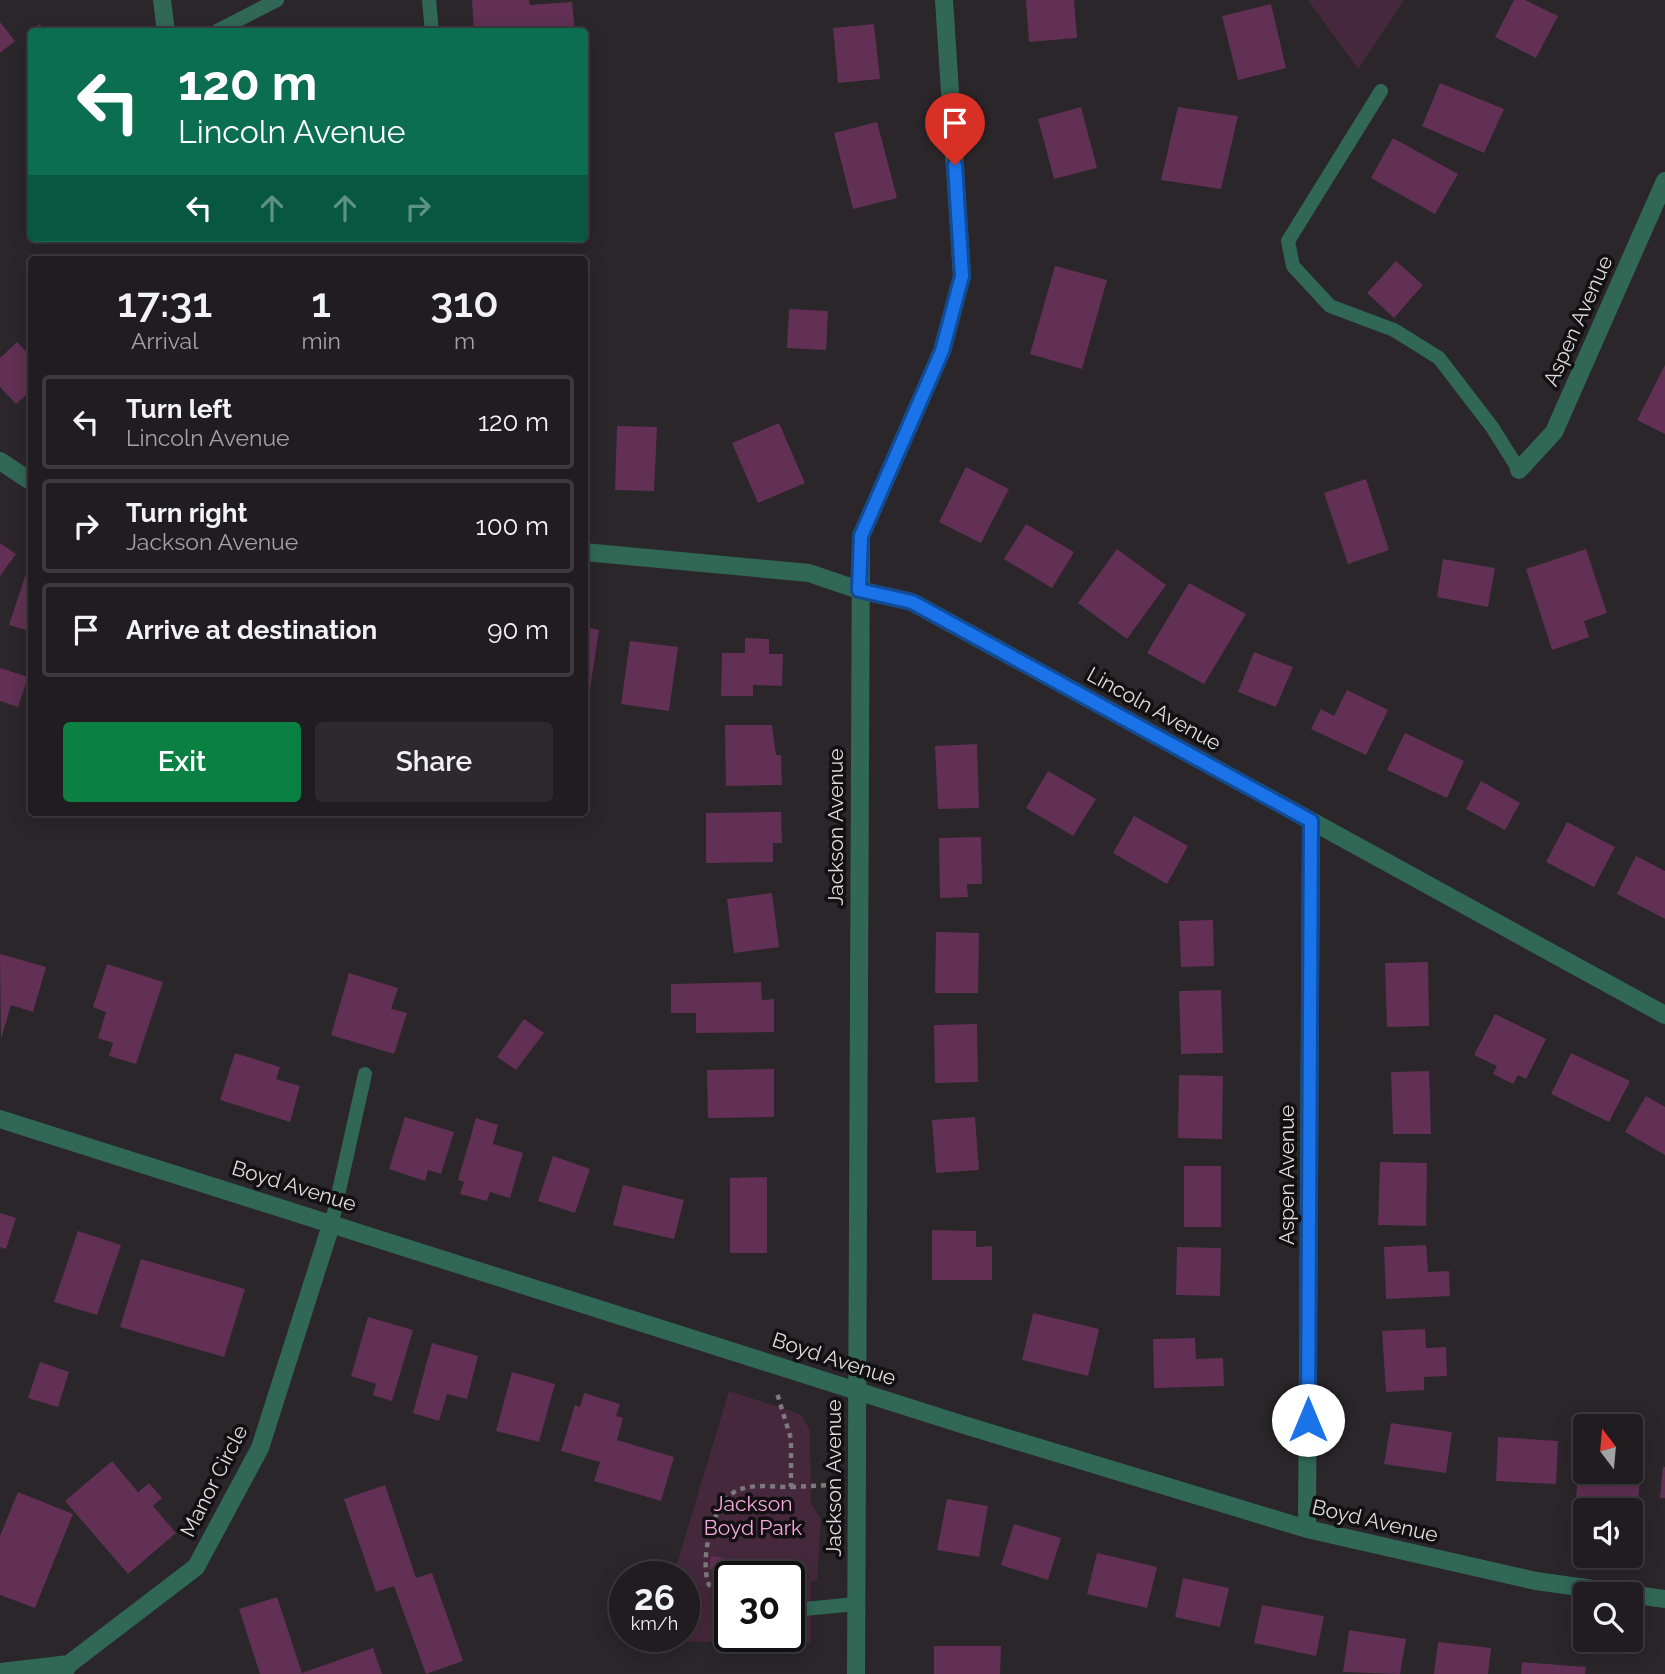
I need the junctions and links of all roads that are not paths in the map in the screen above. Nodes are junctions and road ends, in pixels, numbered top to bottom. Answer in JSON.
{"nodes":[{"id":1,"x":162,"y":0,"type":"edge"},
{"id":2,"x":277,"y":0,"type":"edge"},
{"id":3,"x":429,"y":0,"type":"edge"},
{"id":4,"x":944,"y":0,"type":"edge"},
{"id":5,"x":166,"y":28,"type":"edge"},
{"id":6,"x":223,"y":28,"type":"edge"},
{"id":7,"x":432,"y":28,"type":"edge"},
{"id":8,"x":1381,"y":91,"type":"dead end"},
{"id":9,"x":1665,"y":181,"type":"edge"},
{"id":10,"x":0,"y":461,"type":"edge"},
{"id":11,"x":1519,"y":471,"type":"joint"},
{"id":12,"x":28,"y":479,"type":"edge"},
{"id":13,"x":588,"y":552,"type":"edge"},
{"id":14,"x":859,"y":590,"type":"junction"},
{"id":15,"x":1311,"y":821,"type":"junction"},
{"id":16,"x":1665,"y":1015,"type":"edge"},
{"id":17,"x":365,"y":1074,"type":"dead end"},
{"id":18,"x":0,"y":1119,"type":"edge"},
{"id":19,"x":331,"y":1222,"type":"junction"},
{"id":20,"x":857,"y":1389,"type":"junction"},
{"id":21,"x":1307,"y":1529,"type":"junction"},
{"id":22,"x":1665,"y":1599,"type":"edge"},
{"id":23,"x":856,"y":1604,"type":"junction"},
{"id":24,"x":805,"y":1609,"type":"edge"},
{"id":25,"x":66,"y":1669,"type":"edge"},
{"id":26,"x":0,"y":1672,"type":"edge"},
{"id":27,"x":856,"y":1674,"type":"edge"}],
"edges":[{"from":1,"to":5,"type":"street"},
{"from":2,"to":6,"type":"lane"},
{"from":3,"to":7,"type":"lane"},
{"from":4,"to":14,"type":"street","name":"Jackson Avenue"},
{"from":8,"to":11,"type":"lane"},
{"from":9,"to":11,"type":"street","name":"Aspen Avenue"},
{"from":10,"to":12,"type":"street"},
{"from":13,"to":14,"type":"street","name":"Lincoln Avenue"},
{"from":14,"to":15,"type":"street","name":"Lincoln Avenue"},
{"from":14,"to":20,"type":"street","name":"Jackson Avenue"},
{"from":15,"to":16,"type":"street","name":"Lincoln Avenue"},
{"from":15,"to":21,"type":"street","name":"Aspen Avenue"},
{"from":17,"to":19,"type":"lane"},
{"from":18,"to":19,"type":"street","name":"Boyd Avenue"},
{"from":19,"to":20,"type":"street","name":"Boyd Avenue"},
{"from":19,"to":25,"type":"street","name":"Manor Circle"},
{"from":20,"to":21,"type":"street","name":"Boyd Avenue"},
{"from":20,"to":23,"type":"street","name":"Jackson Avenue"},
{"from":21,"to":22,"type":"street","name":"Boyd Avenue"},
{"from":23,"to":24,"type":"lane"},
{"from":23,"to":27,"type":"street","name":"Jackson Avenue"},
{"from":25,"to":26,"type":"street","name":"Manor Circle"}]}
